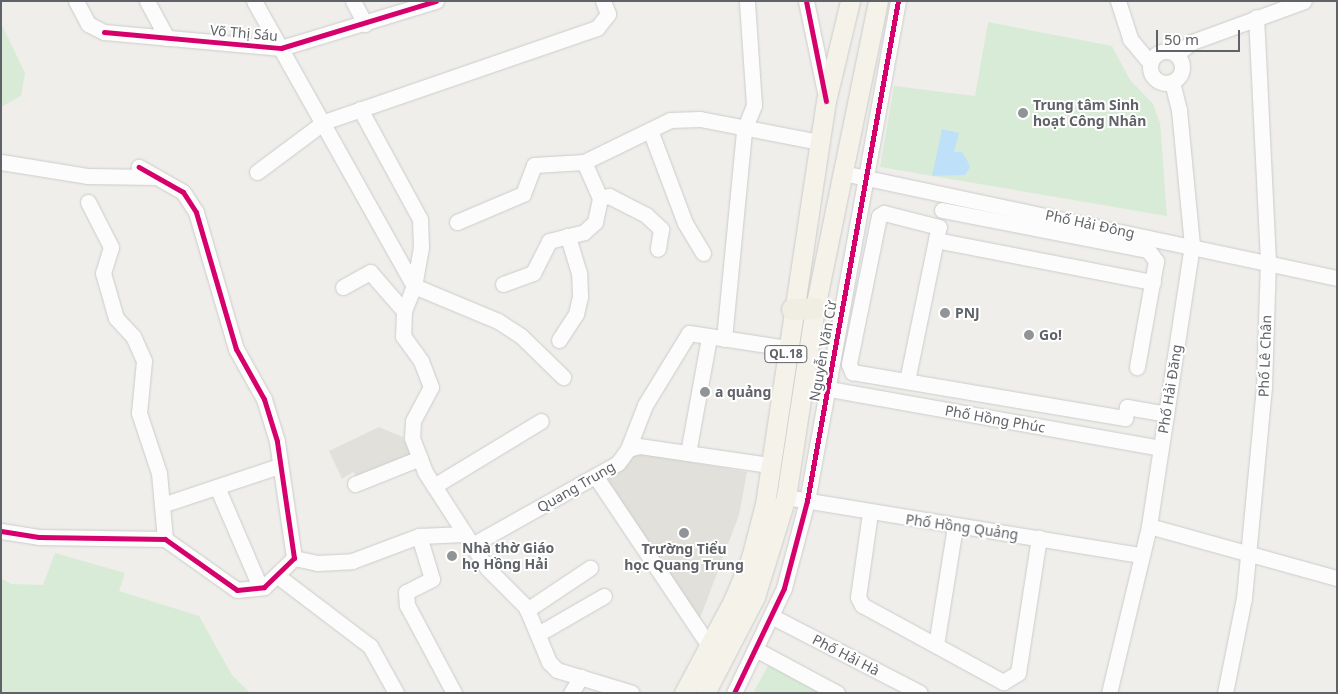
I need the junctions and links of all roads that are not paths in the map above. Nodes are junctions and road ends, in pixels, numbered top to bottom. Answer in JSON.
{"nodes":[{"id":1,"x":76,"y":1,"type":"edge"},
{"id":2,"x":147,"y":1,"type":"edge"},
{"id":3,"x":254,"y":1,"type":"edge"},
{"id":4,"x":353,"y":1,"type":"edge"},
{"id":5,"x":436,"y":1,"type":"edge"},
{"id":6,"x":603,"y":1,"type":"edge"},
{"id":7,"x":747,"y":1,"type":"edge"},
{"id":8,"x":806,"y":1,"type":"edge"},
{"id":9,"x":850,"y":1,"type":"edge"},
{"id":10,"x":878,"y":1,"type":"edge"},
{"id":11,"x":898,"y":1,"type":"edge"},
{"id":12,"x":1118,"y":1,"type":"edge"},
{"id":13,"x":1304,"y":1,"type":"edge"},
{"id":14,"x":1273,"y":6,"type":"edge"},
{"id":15,"x":1256,"y":16,"type":"junction"},
{"id":16,"x":366,"y":24,"type":"junction"},
{"id":17,"x":167,"y":38,"type":"junction"},
{"id":18,"x":281,"y":48,"type":"junction"},
{"id":19,"x":1177,"y":54,"type":"junction"},
{"id":20,"x":1150,"y":63,"type":"junction"},
{"id":21,"x":1172,"y":82,"type":"junction"},
{"id":22,"x":826,"y":101,"type":"junction"},
{"id":23,"x":360,"y":109,"type":"junction"},
{"id":24,"x":324,"y":122,"type":"junction"},
{"id":25,"x":650,"y":130,"type":"junction"},
{"id":26,"x":744,"y":130,"type":"junction"},
{"id":27,"x":820,"y":142,"type":"junction"},
{"id":28,"x":1,"y":162,"type":"edge"},
{"id":29,"x":584,"y":162,"type":"junction"},
{"id":30,"x":139,"y":167,"type":"dead end"},
{"id":31,"x":257,"y":172,"type":"dead end"},
{"id":32,"x":843,"y":173,"type":"junction"},
{"id":33,"x":866,"y":177,"type":"junction"},
{"id":34,"x":156,"y":178,"type":"junction"},
{"id":35,"x":945,"y":194,"type":"junction"},
{"id":36,"x":600,"y":198,"type":"junction"},
{"id":37,"x":88,"y":202,"type":"dead end"},
{"id":38,"x":942,"y":210,"type":"junction"},
{"id":39,"x":457,"y":222,"type":"dead end"},
{"id":40,"x":937,"y":233,"type":"junction"},
{"id":41,"x":568,"y":236,"type":"junction"},
{"id":42,"x":1192,"y":245,"type":"junction"},
{"id":43,"x":658,"y":249,"type":"dead end"},
{"id":44,"x":703,"y":254,"type":"dead end"},
{"id":45,"x":1268,"y":261,"type":"junction"},
{"id":46,"x":1337,"y":278,"type":"edge"},
{"id":47,"x":1153,"y":282,"type":"junction"},
{"id":48,"x":503,"y":284,"type":"dead end"},
{"id":49,"x":414,"y":286,"type":"junction"},
{"id":50,"x":343,"y":287,"type":"dead end"},
{"id":51,"x":815,"y":308,"type":"junction"},
{"id":52,"x":792,"y":309,"type":"junction"},
{"id":53,"x":404,"y":311,"type":"junction"},
{"id":54,"x":709,"y":336,"type":"junction"},
{"id":55,"x":724,"y":339,"type":"junction"},
{"id":56,"x":559,"y":340,"type":"dead end"},
{"id":57,"x":787,"y":348,"type":"junction"},
{"id":58,"x":832,"y":360,"type":"junction"},
{"id":59,"x":849,"y":364,"type":"junction"},
{"id":60,"x":1137,"y":367,"type":"dead end"},
{"id":61,"x":563,"y":378,"type":"dead end"},
{"id":62,"x":907,"y":381,"type":"junction"},
{"id":63,"x":829,"y":389,"type":"junction"},
{"id":64,"x":802,"y":393,"type":"junction"},
{"id":65,"x":1166,"y":414,"type":"junction"},
{"id":66,"x":541,"y":421,"type":"dead end"},
{"id":67,"x":1160,"y":448,"type":"junction"},
{"id":68,"x":628,"y":449,"type":"junction"},
{"id":69,"x":688,"y":453,"type":"junction"},
{"id":70,"x":420,"y":458,"type":"junction"},
{"id":71,"x":769,"y":465,"type":"junction"},
{"id":72,"x":280,"y":466,"type":"junction"},
{"id":73,"x":596,"y":477,"type":"junction"},
{"id":74,"x":356,"y":484,"type":"dead end"},
{"id":75,"x":434,"y":486,"type":"junction"},
{"id":76,"x":217,"y":487,"type":"junction"},
{"id":77,"x":786,"y":497,"type":"junction"},
{"id":78,"x":807,"y":501,"type":"junction"},
{"id":79,"x":162,"y":505,"type":"junction"},
{"id":80,"x":870,"y":513,"type":"junction"},
{"id":81,"x":1149,"y":526,"type":"junction"},
{"id":82,"x":955,"y":527,"type":"junction"},
{"id":83,"x":1,"y":531,"type":"edge"},
{"id":84,"x":419,"y":536,"type":"junction"},
{"id":85,"x":1039,"y":538,"type":"junction"},
{"id":86,"x":165,"y":539,"type":"junction"},
{"id":87,"x":469,"y":540,"type":"junction"},
{"id":88,"x":1139,"y":555,"type":"junction"},
{"id":89,"x":1248,"y":555,"type":"junction"},
{"id":90,"x":294,"y":558,"type":"junction"},
{"id":91,"x":590,"y":568,"type":"dead end"},
{"id":92,"x":279,"y":577,"type":"junction"},
{"id":93,"x":1337,"y":578,"type":"edge"},
{"id":94,"x":260,"y":587,"type":"junction"},
{"id":95,"x":604,"y":596,"type":"dead end"},
{"id":96,"x":527,"y":610,"type":"junction"},
{"id":97,"x":772,"y":617,"type":"junction"},
{"id":98,"x":538,"y":634,"type":"junction"},
{"id":99,"x":936,"y":645,"type":"junction"},
{"id":100,"x":709,"y":646,"type":"junction"},
{"id":101,"x":757,"y":650,"type":"junction"},
{"id":102,"x":729,"y":651,"type":"junction"},
{"id":103,"x":750,"y":664,"type":"junction"},
{"id":104,"x":581,"y":677,"type":"junction"},
{"id":105,"x":611,"y":688,"type":"edge"},
{"id":106,"x":396,"y":693,"type":"edge"},
{"id":107,"x":454,"y":693,"type":"edge"},
{"id":108,"x":571,"y":693,"type":"edge"},
{"id":109,"x":632,"y":693,"type":"edge"},
{"id":110,"x":684,"y":693,"type":"edge"},
{"id":111,"x":705,"y":693,"type":"edge"},
{"id":112,"x":734,"y":693,"type":"edge"},
{"id":113,"x":838,"y":693,"type":"edge"},
{"id":114,"x":920,"y":693,"type":"edge"},
{"id":115,"x":1109,"y":693,"type":"edge"},
{"id":116,"x":1224,"y":693,"type":"edge"}],
"edges":[{"from":1,"to":17,"type":"street","name":"Võ Thị Sáu"},
{"from":2,"to":17,"type":"street"},
{"from":3,"to":18,"type":"street"},
{"from":4,"to":16,"type":"street"},
{"from":5,"to":16,"type":"street","name":"Võ Thị Sáu"},
{"from":6,"to":23,"type":"street"},
{"from":7,"to":26,"type":"street"},
{"from":8,"to":22,"type":"street"},
{"from":9,"to":22,"type":"main road","number":"QL.18"},
{"from":10,"to":32,"type":"main road","name":"Nguyễn Văn Cừ","number":"QL.18"},
{"from":11,"to":33,"type":"street","name":"Nguyễn Văn Cừ"},
{"from":12,"to":20,"type":"street"},
{"from":13,"to":14,"type":"street"},
{"from":14,"to":15,"type":"street"},
{"from":15,"to":19,"type":"street"},
{"from":15,"to":45,"type":"street","name":"Phố Lê Chân"},
{"from":16,"to":18,"type":"street","name":"Võ Thị Sáu"},
{"from":17,"to":18,"type":"street","name":"Võ Thị Sáu"},
{"from":18,"to":24,"type":"street"},
{"from":19,"to":20,"type":"street"},
{"from":19,"to":21,"type":"street"},
{"from":20,"to":21,"type":"street"},
{"from":21,"to":42,"type":"street","name":"Phố Hải Đăng"},
{"from":22,"to":27,"type":"main road","number":"QL.18"},
{"from":23,"to":24,"type":"street"},
{"from":23,"to":49,"type":"street"},
{"from":24,"to":31,"type":"street"},
{"from":24,"to":49,"type":"street"},
{"from":25,"to":26,"type":"street"},
{"from":25,"to":29,"type":"street"},
{"from":25,"to":44,"type":"street"},
{"from":26,"to":27,"type":"street"},
{"from":26,"to":55,"type":"street"},
{"from":27,"to":52,"type":"main road","number":"QL.18"},
{"from":28,"to":34,"type":"street"},
{"from":29,"to":36,"type":"street"},
{"from":29,"to":39,"type":"street"},
{"from":30,"to":34,"type":"street"},
{"from":32,"to":33,"type":"street","name":"Phố Hải Đông"},
{"from":32,"to":51,"type":"main road","name":"Nguyễn Văn Cừ","number":"QL.18"},
{"from":33,"to":35,"type":"street","name":"Phố Hải Đông"},
{"from":33,"to":58,"type":"street","name":"Nguyễn Văn Cừ"},
{"from":34,"to":72,"type":"street"},
{"from":35,"to":38,"type":"street"},
{"from":35,"to":42,"type":"street","name":"Phố Hải Đông"},
{"from":36,"to":41,"type":"street"},
{"from":36,"to":43,"type":"street"},
{"from":37,"to":79,"type":"street"},
{"from":38,"to":40,"type":"street"},
{"from":38,"to":47,"type":"street"},
{"from":40,"to":47,"type":"street"},
{"from":40,"to":59,"type":"street"},
{"from":40,"to":62,"type":"street"},
{"from":41,"to":48,"type":"street"},
{"from":41,"to":56,"type":"street"},
{"from":42,"to":45,"type":"street","name":"Phố Hải Đông"},
{"from":42,"to":65,"type":"street","name":"Phố Hải Đăng"},
{"from":45,"to":46,"type":"street","name":"Phố Hải Đông"},
{"from":45,"to":89,"type":"street","name":"Phố Lê Chân"},
{"from":47,"to":60,"type":"street"},
{"from":49,"to":53,"type":"street"},
{"from":49,"to":61,"type":"street"},
{"from":50,"to":53,"type":"street"},
{"from":51,"to":52,"type":"highway"},
{"from":51,"to":64,"type":"main road","name":"Nguyễn Văn Cừ","number":"QL.18"},
{"from":52,"to":57,"type":"main road","number":"QL.18"},
{"from":53,"to":70,"type":"street"},
{"from":54,"to":55,"type":"street"},
{"from":54,"to":68,"type":"street"},
{"from":54,"to":69,"type":"street"},
{"from":55,"to":57,"type":"street"},
{"from":57,"to":71,"type":"main road","number":"QL.18"},
{"from":58,"to":59,"type":"street"},
{"from":58,"to":63,"type":"street","name":"Nguyễn Văn Cừ"},
{"from":59,"to":62,"type":"street"},
{"from":62,"to":65,"type":"street"},
{"from":63,"to":64,"type":"street","name":"Phố Hồng Phúc"},
{"from":63,"to":67,"type":"street","name":"Phố Hồng Phúc"},
{"from":63,"to":78,"type":"street","name":"Nguyễn Văn Cừ"},
{"from":64,"to":77,"type":"main road","name":"Nguyễn Văn Cừ","number":"QL.18"},
{"from":65,"to":67,"type":"street","name":"Phố Hải Đăng"},
{"from":66,"to":75,"type":"street"},
{"from":67,"to":81,"type":"street","name":"Phố Hải Đăng"},
{"from":68,"to":69,"type":"street","name":"Quang Trung"},
{"from":68,"to":73,"type":"street","name":"Quang Trung"},
{"from":69,"to":71,"type":"street","name":"Quang Trung"},
{"from":70,"to":74,"type":"street"},
{"from":70,"to":75,"type":"street"},
{"from":71,"to":100,"type":"main road","number":"QL.18"},
{"from":72,"to":76,"type":"street"},
{"from":72,"to":90,"type":"street"},
{"from":73,"to":87,"type":"street","name":"Quang Trung"},
{"from":73,"to":100,"type":"street"},
{"from":75,"to":87,"type":"street"},
{"from":76,"to":79,"type":"street"},
{"from":76,"to":94,"type":"street"},
{"from":77,"to":78,"type":"street","name":"Phố Hồng Quảng"},
{"from":77,"to":102,"type":"main road","name":"Nguyễn Văn Cừ","number":"QL.18"},
{"from":78,"to":80,"type":"street","name":"Phố Hồng Quảng"},
{"from":78,"to":97,"type":"street","name":"Nguyễn Văn Cừ"},
{"from":79,"to":86,"type":"street"},
{"from":80,"to":82,"type":"street","name":"Phố Hồng Quảng"},
{"from":80,"to":99,"type":"street"},
{"from":81,"to":88,"type":"street","name":"Phố Hải Đăng"},
{"from":81,"to":89,"type":"street"},
{"from":82,"to":85,"type":"street","name":"Phố Hồng Quảng"},
{"from":82,"to":99,"type":"street"},
{"from":83,"to":86,"type":"street"},
{"from":84,"to":87,"type":"street"},
{"from":84,"to":90,"type":"street"},
{"from":84,"to":107,"type":"street"},
{"from":85,"to":88,"type":"street","name":"Phố Hồng Quảng"},
{"from":85,"to":99,"type":"street"},
{"from":86,"to":94,"type":"street"},
{"from":87,"to":96,"type":"street"},
{"from":88,"to":115,"type":"street","name":"Phố Hải Đăng"},
{"from":89,"to":93,"type":"street"},
{"from":89,"to":116,"type":"street","name":"Phố Lê Chân"},
{"from":90,"to":92,"type":"street"},
{"from":91,"to":96,"type":"street"},
{"from":92,"to":94,"type":"street"},
{"from":92,"to":106,"type":"street"},
{"from":95,"to":98,"type":"street"},
{"from":96,"to":98,"type":"street"},
{"from":97,"to":101,"type":"street","name":"Nguyễn Văn Cừ"},
{"from":97,"to":114,"type":"street","name":"Phố Hải Hà"},
{"from":98,"to":104,"type":"street"},
{"from":100,"to":110,"type":"main road","number":"QL.18"},
{"from":101,"to":103,"type":"street","name":"Nguyễn Văn Cừ"},
{"from":101,"to":113,"type":"street"},
{"from":102,"to":103,"type":"street"},
{"from":102,"to":111,"type":"main road","name":"Nguyễn Văn Cừ","number":"QL.18"},
{"from":103,"to":112,"type":"street","name":"Nguyễn Văn Cừ"},
{"from":104,"to":105,"type":"street"},
{"from":104,"to":108,"type":"street"},
{"from":105,"to":109,"type":"street"}]}
